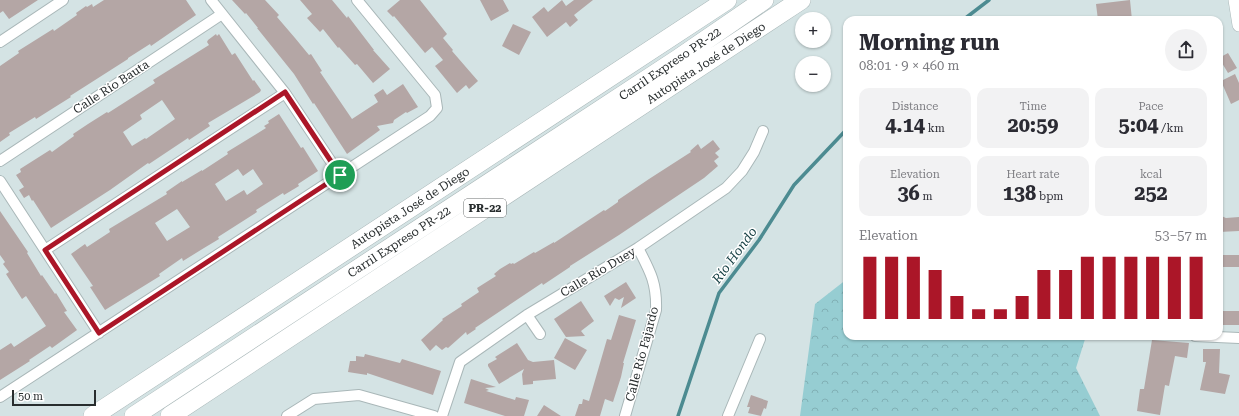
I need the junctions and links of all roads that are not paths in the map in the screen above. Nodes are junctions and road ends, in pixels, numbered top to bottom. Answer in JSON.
{"nodes":[{"id":1,"x":64,"y":0,"type":"edge"},
{"id":2,"x":211,"y":0,"type":"edge"},
{"id":3,"x":357,"y":0,"type":"edge"},
{"id":4,"x":727,"y":0,"type":"edge"},
{"id":5,"x":764,"y":0,"type":"edge"},
{"id":6,"x":801,"y":0,"type":"edge"},
{"id":7,"x":1235,"y":0,"type":"edge"},
{"id":8,"x":222,"y":14,"type":"junction"},
{"id":9,"x":1239,"y":25,"type":"edge"},
{"id":10,"x":0,"y":42,"type":"edge"},
{"id":11,"x":285,"y":92,"type":"junction"},
{"id":12,"x":763,"y":131,"type":"dead end"},
{"id":13,"x":0,"y":161,"type":"edge"},
{"id":14,"x":340,"y":175,"type":"junction"},
{"id":15,"x":0,"y":180,"type":"edge"},
{"id":16,"x":638,"y":248,"type":"junction"},
{"id":17,"x":45,"y":250,"type":"junction"},
{"id":18,"x":527,"y":315,"type":"junction"},
{"id":19,"x":99,"y":333,"type":"junction"},
{"id":20,"x":540,"y":334,"type":"dead end"},
{"id":21,"x":1223,"y":337,"type":"edge"},
{"id":22,"x":1239,"y":338,"type":"edge"},
{"id":23,"x":760,"y":339,"type":"dead end"},
{"id":24,"x":0,"y":397,"type":"edge"},
{"id":25,"x":93,"y":416,"type":"edge"},
{"id":26,"x":134,"y":416,"type":"edge"},
{"id":27,"x":170,"y":416,"type":"edge"},
{"id":28,"x":286,"y":416,"type":"edge"},
{"id":29,"x":434,"y":416,"type":"edge"},
{"id":30,"x":442,"y":416,"type":"edge"},
{"id":31,"x":625,"y":416,"type":"edge"},
{"id":32,"x":728,"y":416,"type":"edge"}],
"edges":[{"from":1,"to":10,"type":"street"},
{"from":2,"to":8,"type":"street"},
{"from":3,"to":14,"type":"street"},
{"from":4,"to":25,"type":"highway","name":"Autopista José de Diego"},
{"from":5,"to":26,"type":"highway","name":"Carril Expreso PR-22"},
{"from":6,"to":27,"type":"highway","name":"Autopista José de Diego","number":"PR-22"},
{"from":7,"to":9,"type":"street"},
{"from":8,"to":11,"type":"street"},
{"from":8,"to":13,"type":"street","name":"Calle Río Bauta"},
{"from":11,"to":14,"type":"street"},
{"from":11,"to":17,"type":"street"},
{"from":12,"to":16,"type":"street","name":"Calle Río Duey"},
{"from":14,"to":19,"type":"street"},
{"from":15,"to":17,"type":"street"},
{"from":16,"to":18,"type":"street","name":"Calle Río Duey"},
{"from":16,"to":31,"type":"street","name":"Calle Río Fajardo"},
{"from":17,"to":19,"type":"street"},
{"from":18,"to":20,"type":"street"},
{"from":18,"to":30,"type":"street","name":"Calle Río Duey"},
{"from":19,"to":24,"type":"street"},
{"from":21,"to":22,"type":"street"},
{"from":23,"to":32,"type":"street"},
{"from":28,"to":29,"type":"street"}]}
